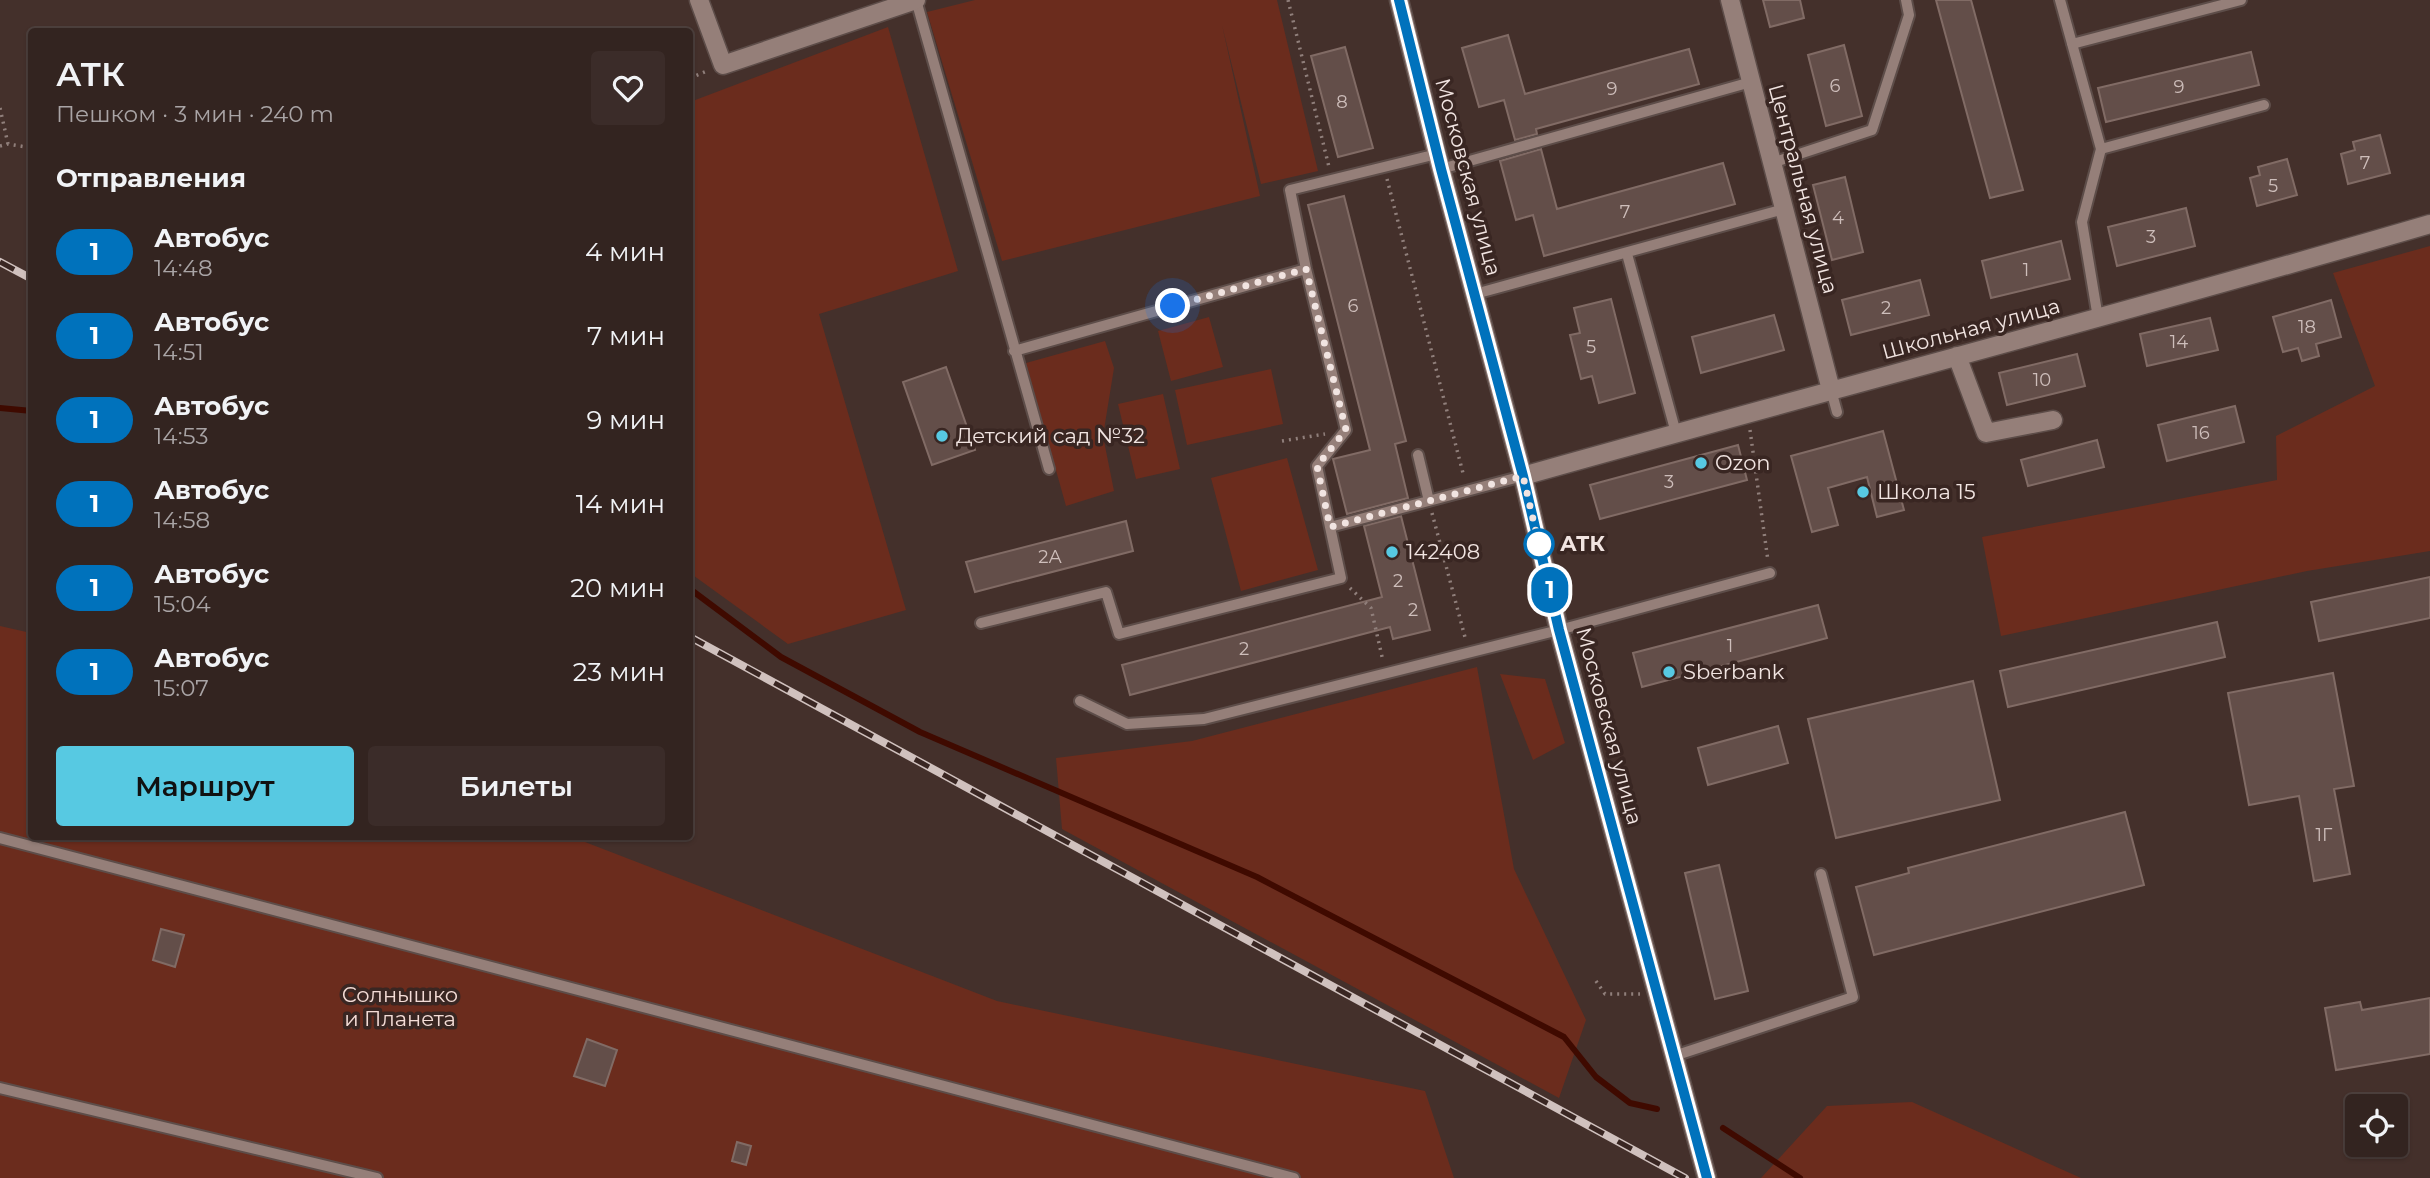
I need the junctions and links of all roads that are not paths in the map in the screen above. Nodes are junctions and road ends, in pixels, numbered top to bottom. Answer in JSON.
{"nodes":[{"id":1,"x":699,"y":0,"type":"edge"},
{"id":2,"x":916,"y":0,"type":"edge"},
{"id":3,"x":1399,"y":0,"type":"edge"},
{"id":4,"x":1730,"y":0,"type":"edge"},
{"id":5,"x":1906,"y":0,"type":"edge"},
{"id":6,"x":2060,"y":0,"type":"edge"},
{"id":7,"x":2241,"y":0,"type":"edge"},
{"id":8,"x":2072,"y":44,"type":"junction"},
{"id":9,"x":1751,"y":82,"type":"junction"},
{"id":10,"x":2264,"y":105,"type":"dead end"},
{"id":11,"x":2101,"y":149,"type":"junction"},
{"id":12,"x":1439,"y":162,"type":"junction"},
{"id":13,"x":1772,"y":163,"type":"junction"},
{"id":14,"x":1784,"y":209,"type":"junction"},
{"id":15,"x":2430,"y":224,"type":"edge"},
{"id":16,"x":1627,"y":254,"type":"junction"},
{"id":17,"x":1306,"y":269,"type":"junction"},
{"id":18,"x":1475,"y":294,"type":"junction"},
{"id":19,"x":2098,"y":318,"type":"junction"},
{"id":20,"x":1014,"y":351,"type":"junction"},
{"id":21,"x":1957,"y":356,"type":"junction"},
{"id":22,"x":1831,"y":390,"type":"junction"},
{"id":23,"x":1837,"y":412,"type":"dead end"},
{"id":24,"x":2053,"y":421,"type":"dead end"},
{"id":25,"x":1676,"y":433,"type":"junction"},
{"id":26,"x":1418,"y":455,"type":"dead end"},
{"id":27,"x":1049,"y":469,"type":"dead end"},
{"id":28,"x":1523,"y":476,"type":"junction"},
{"id":29,"x":1429,"y":501,"type":"junction"},
{"id":30,"x":1330,"y":527,"type":"junction"},
{"id":31,"x":1770,"y":573,"type":"road end"},
{"id":32,"x":981,"y":623,"type":"dead end"},
{"id":33,"x":1559,"y":630,"type":"junction"},
{"id":34,"x":1080,"y":701,"type":"dead end"},
{"id":35,"x":0,"y":838,"type":"edge"},
{"id":36,"x":1821,"y":874,"type":"dead end"},
{"id":37,"x":1674,"y":1056,"type":"junction"},
{"id":38,"x":0,"y":1088,"type":"edge"},
{"id":39,"x":377,"y":1178,"type":"edge"},
{"id":40,"x":1294,"y":1178,"type":"edge"},
{"id":41,"x":1707,"y":1178,"type":"edge"}],
"edges":[{"from":1,"to":2,"type":"street"},
{"from":2,"to":20,"type":"lane"},
{"from":3,"to":12,"type":"street","name":"Московская улица"},
{"from":4,"to":9,"type":"street","name":"Центральная улица"},
{"from":5,"to":13,"type":"lane"},
{"from":6,"to":8,"type":"lane"},
{"from":7,"to":8,"type":"lane"},
{"from":8,"to":11,"type":"lane"},
{"from":9,"to":12,"type":"lane"},
{"from":9,"to":13,"type":"street","name":"Центральная улица"},
{"from":10,"to":11,"type":"lane"},
{"from":11,"to":19,"type":"lane"},
{"from":12,"to":17,"type":"lane"},
{"from":12,"to":18,"type":"street","name":"Московская улица"},
{"from":13,"to":14,"type":"street","name":"Центральная улица"},
{"from":14,"to":16,"type":"lane"},
{"from":14,"to":22,"type":"street","name":"Центральная улица"},
{"from":15,"to":19,"type":"street","name":"Школьная улица"},
{"from":16,"to":18,"type":"lane"},
{"from":16,"to":25,"type":"lane"},
{"from":17,"to":20,"type":"lane"},
{"from":17,"to":30,"type":"lane"},
{"from":18,"to":28,"type":"street","name":"Московская улица"},
{"from":19,"to":21,"type":"street","name":"Школьная улица"},
{"from":20,"to":27,"type":"lane"},
{"from":21,"to":22,"type":"street","name":"Школьная улица"},
{"from":21,"to":24,"type":"street"},
{"from":22,"to":23,"type":"lane"},
{"from":22,"to":25,"type":"street","name":"Школьная улица"},
{"from":25,"to":28,"type":"street","name":"Школьная улица"},
{"from":26,"to":29,"type":"lane"},
{"from":28,"to":29,"type":"lane"},
{"from":28,"to":33,"type":"street","name":"Московская улица"},
{"from":29,"to":30,"type":"lane"},
{"from":30,"to":32,"type":"lane"},
{"from":31,"to":33,"type":"lane"},
{"from":33,"to":34,"type":"lane"},
{"from":33,"to":37,"type":"street","name":"Московская улица"},
{"from":35,"to":40,"type":"lane"},
{"from":36,"to":37,"type":"lane"},
{"from":37,"to":41,"type":"street","name":"Московская улица"},
{"from":38,"to":39,"type":"lane"}]}
